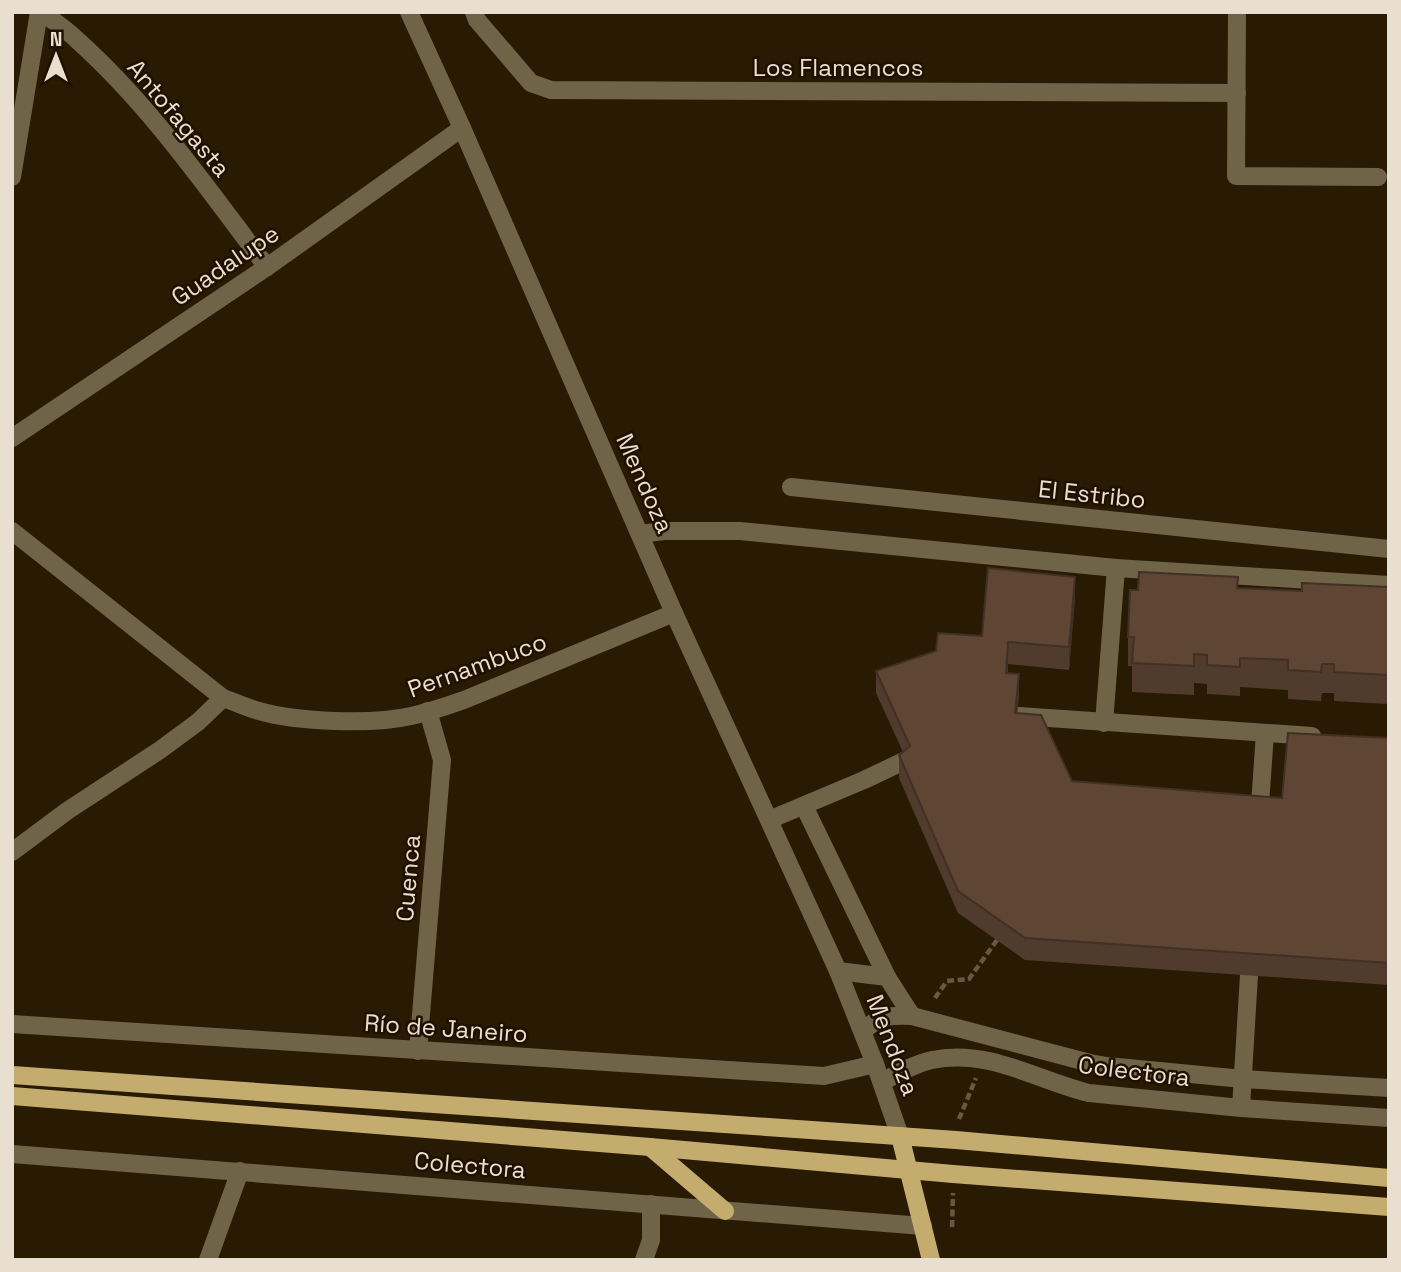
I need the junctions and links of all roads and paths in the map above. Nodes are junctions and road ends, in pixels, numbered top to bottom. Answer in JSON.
{"nodes":[{"id":1,"x":40,"y":12,"type":"edge"},
{"id":2,"x":409,"y":12,"type":"edge"},
{"id":3,"x":474,"y":12,"type":"edge"},
{"id":4,"x":1237,"y":12,"type":"edge"},
{"id":5,"x":1237,"y":93,"type":"junction"},
{"id":6,"x":462,"y":128,"type":"junction"},
{"id":7,"x":12,"y":177,"type":"edge"},
{"id":8,"x":1378,"y":177,"type":"dead end"},
{"id":9,"x":267,"y":267,"type":"junction"},
{"id":10,"x":12,"y":438,"type":"edge"},
{"id":11,"x":791,"y":487,"type":"dead end"},
{"id":12,"x":12,"y":531,"type":"edge"},
{"id":13,"x":640,"y":534,"type":"junction"},
{"id":14,"x":1389,"y":549,"type":"edge"},
{"id":15,"x":1116,"y":568,"type":"junction"},
{"id":16,"x":1180,"y":572,"type":"junction"},
{"id":17,"x":1389,"y":585,"type":"edge"},
{"id":18,"x":1204,"y":592,"type":"edge"},
{"id":19,"x":674,"y":613,"type":"junction"},
{"id":20,"x":223,"y":698,"type":"junction"},
{"id":21,"x":428,"y":711,"type":"junction"},
{"id":22,"x":1017,"y":716,"type":"edge"},
{"id":23,"x":1104,"y":723,"type":"junction"},
{"id":24,"x":1265,"y":733,"type":"junction"},
{"id":25,"x":1334,"y":737,"type":"edge"},
{"id":26,"x":906,"y":760,"type":"edge"},
{"id":27,"x":804,"y":806,"type":"junction"},
{"id":28,"x":1259,"y":819,"type":"edge"},
{"id":29,"x":769,"y":820,"type":"junction"},
{"id":30,"x":12,"y":852,"type":"edge"},
{"id":31,"x":997,"y":940,"type":"edge"},
{"id":32,"x":838,"y":971,"type":"junction"},
{"id":33,"x":1249,"y":975,"type":"edge"},
{"id":34,"x":887,"y":977,"type":"junction"},
{"id":35,"x":935,"y":998,"type":"dead end"},
{"id":36,"x":912,"y":1016,"type":"junction"},
{"id":37,"x":12,"y":1024,"type":"edge"},
{"id":38,"x":863,"y":1032,"type":"junction"},
{"id":39,"x":418,"y":1051,"type":"junction"},
{"id":40,"x":875,"y":1064,"type":"junction"},
{"id":41,"x":12,"y":1076,"type":"edge"},
{"id":42,"x":1243,"y":1079,"type":"junction"},
{"id":43,"x":882,"y":1082,"type":"junction"},
{"id":44,"x":1389,"y":1088,"type":"edge"},
{"id":45,"x":12,"y":1096,"type":"edge"},
{"id":46,"x":1241,"y":1108,"type":"junction"},
{"id":47,"x":1389,"y":1118,"type":"edge"},
{"id":48,"x":900,"y":1136,"type":"junction"},
{"id":49,"x":650,"y":1147,"type":"junction"},
{"id":50,"x":12,"y":1154,"type":"edge"},
{"id":51,"x":240,"y":1171,"type":"junction"},
{"id":52,"x":910,"y":1171,"type":"junction"},
{"id":53,"x":1389,"y":1178,"type":"edge"},
{"id":54,"x":651,"y":1203,"type":"junction"},
{"id":55,"x":1389,"y":1207,"type":"edge"},
{"id":56,"x":725,"y":1211,"type":"junction"},
{"id":57,"x":923,"y":1226,"type":"junction"},
{"id":58,"x":208,"y":1260,"type":"edge"},
{"id":59,"x":644,"y":1260,"type":"edge"},
{"id":60,"x":932,"y":1260,"type":"edge"}],
"edges":[{"from":1,"to":7,"type":"street"},
{"from":1,"to":9,"type":"street","name":"Antofagasta"},
{"from":2,"to":6,"type":"street","name":"Mendoza"},
{"from":3,"to":5,"type":"street","name":"Los Flamencos"},
{"from":4,"to":5,"type":"street"},
{"from":5,"to":8,"type":"street"},
{"from":6,"to":9,"type":"street","name":"Guadalupe"},
{"from":6,"to":13,"type":"street","name":"Mendoza"},
{"from":9,"to":10,"type":"street","name":"Guadalupe"},
{"from":11,"to":14,"type":"street","name":"El Estribo"},
{"from":12,"to":20,"type":"street","name":"Pernambuco"},
{"from":13,"to":15,"type":"street"},
{"from":13,"to":19,"type":"street","name":"Mendoza"},
{"from":15,"to":16,"type":"street"},
{"from":15,"to":23,"type":"street"},
{"from":16,"to":17,"type":"street"},
{"from":16,"to":18,"type":"street"},
{"from":19,"to":21,"type":"street","name":"Pernambuco"},
{"from":19,"to":29,"type":"street","name":"Mendoza"},
{"from":20,"to":21,"type":"street","name":"Pernambuco"},
{"from":20,"to":30,"type":"street"},
{"from":21,"to":39,"type":"street","name":"Cuenca"},
{"from":22,"to":23,"type":"street"},
{"from":23,"to":24,"type":"street"},
{"from":24,"to":25,"type":"street"},
{"from":24,"to":28,"type":"street"},
{"from":26,"to":27,"type":"street"},
{"from":27,"to":29,"type":"street"},
{"from":27,"to":34,"type":"street"},
{"from":29,"to":32,"type":"street","name":"Mendoza"},
{"from":31,"to":35,"type":"path"},
{"from":32,"to":34,"type":"street","name":"Mendoza"},
{"from":32,"to":38,"type":"street","name":"Mendoza"},
{"from":33,"to":42,"type":"street"},
{"from":34,"to":36,"type":"street","name":"Mendoza"},
{"from":36,"to":38,"type":"street"},
{"from":36,"to":42,"type":"street","name":"Colectora"},
{"from":37,"to":39,"type":"street","name":"Río de Janeiro"},
{"from":38,"to":40,"type":"street","name":"Mendoza"},
{"from":39,"to":40,"type":"street","name":"Río de Janeiro"},
{"from":40,"to":43,"type":"street","name":"Mendoza"},
{"from":41,"to":48,"type":"main road"},
{"from":42,"to":44,"type":"street","name":"Colectora"},
{"from":42,"to":46,"type":"street"},
{"from":43,"to":46,"type":"street","name":"Colectora"},
{"from":43,"to":48,"type":"street","name":"Mendoza"},
{"from":45,"to":49,"type":"main road"},
{"from":46,"to":47,"type":"street","name":"Colectora"},
{"from":48,"to":52,"type":"main road"},
{"from":48,"to":53,"type":"main road"},
{"from":49,"to":52,"type":"main road"},
{"from":49,"to":56,"type":"main road"},
{"from":50,"to":51,"type":"street","name":"Colectora"},
{"from":51,"to":54,"type":"street","name":"Colectora"},
{"from":51,"to":58,"type":"street"},
{"from":52,"to":55,"type":"main road"},
{"from":52,"to":57,"type":"main road"},
{"from":54,"to":56,"type":"street","name":"Colectora"},
{"from":54,"to":59,"type":"street"},
{"from":56,"to":57,"type":"street","name":"Colectora"},
{"from":57,"to":60,"type":"main road"}]}
